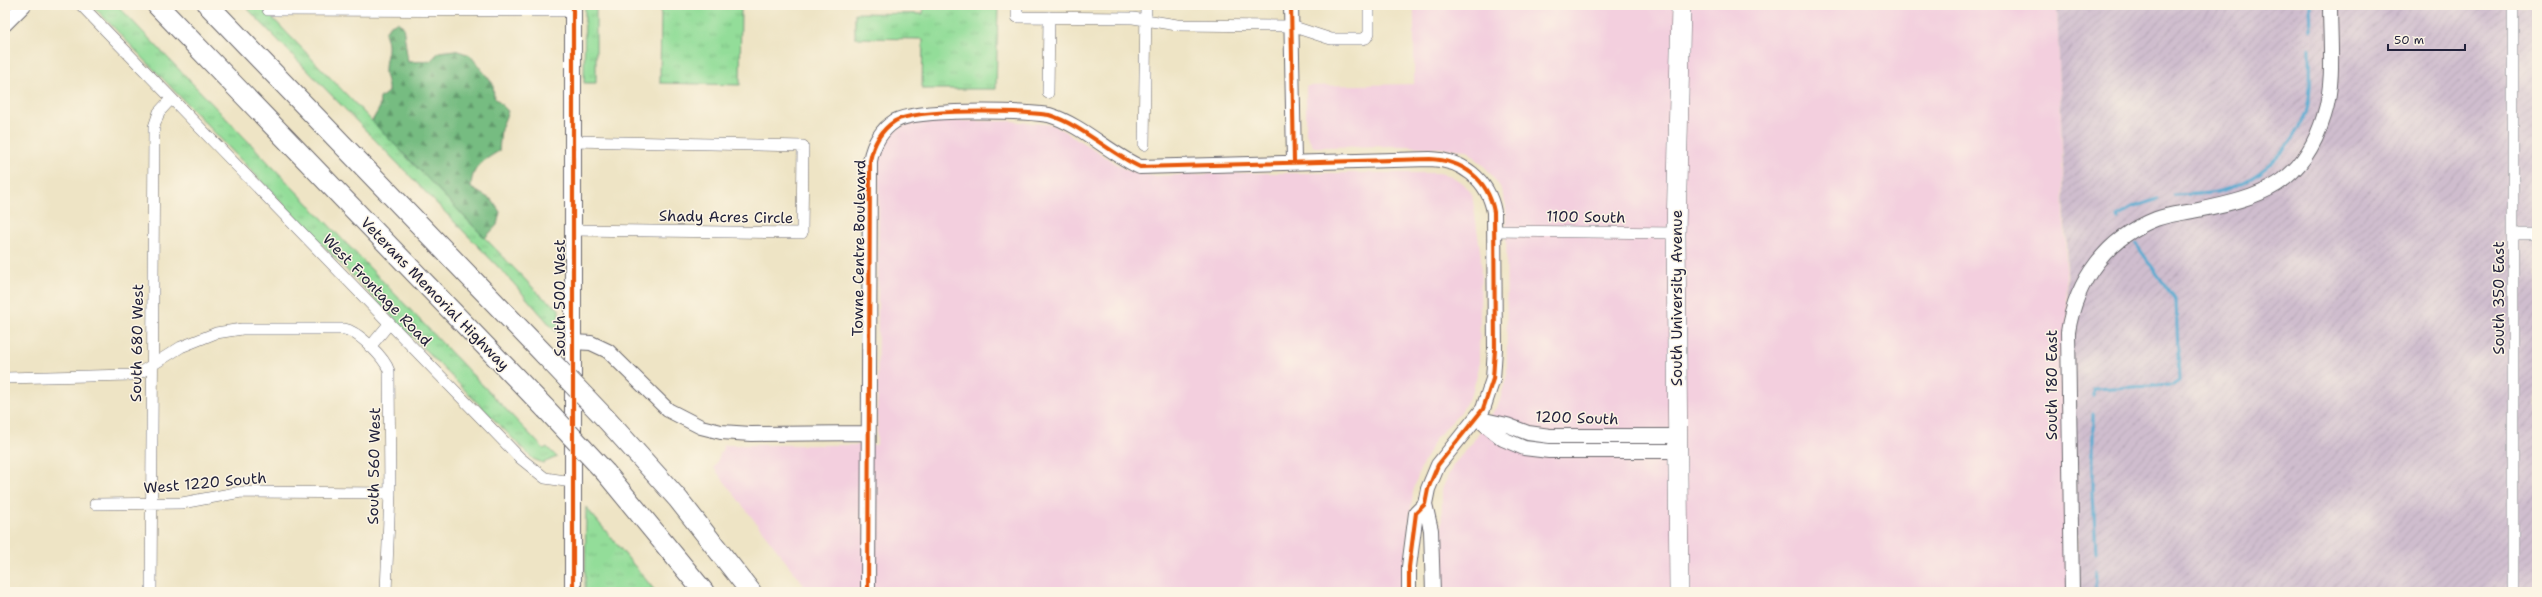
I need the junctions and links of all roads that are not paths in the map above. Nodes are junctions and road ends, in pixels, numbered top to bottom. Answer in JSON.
{"nodes":[{"id":1,"x":24,"y":5,"type":"edge"},
{"id":2,"x":81,"y":5,"type":"edge"},
{"id":3,"x":157,"y":5,"type":"edge"},
{"id":4,"x":208,"y":5,"type":"edge"},
{"id":5,"x":1017,"y":5,"type":"edge"},
{"id":6,"x":1146,"y":5,"type":"edge"},
{"id":7,"x":1290,"y":5,"type":"edge"},
{"id":8,"x":1369,"y":5,"type":"edge"},
{"id":9,"x":1681,"y":5,"type":"edge"},
{"id":10,"x":2330,"y":5,"type":"edge"},
{"id":11,"x":2513,"y":5,"type":"edge"},
{"id":12,"x":321,"y":8,"type":"edge"},
{"id":13,"x":573,"y":8,"type":"edge"},
{"id":14,"x":268,"y":10,"type":"dead end"},
{"id":15,"x":1049,"y":17,"type":"junction"},
{"id":16,"x":1146,"y":20,"type":"junction"},
{"id":17,"x":5,"y":24,"type":"edge"},
{"id":18,"x":1291,"y":26,"type":"junction"},
{"id":19,"x":1048,"y":93,"type":"dead end"},
{"id":20,"x":171,"y":99,"type":"junction"},
{"id":21,"x":573,"y":141,"type":"junction"},
{"id":22,"x":1144,"y":145,"type":"dead end"},
{"id":23,"x":1294,"y":161,"type":"junction"},
{"id":24,"x":573,"y":230,"type":"junction"},
{"id":25,"x":1495,"y":231,"type":"junction"},
{"id":26,"x":1676,"y":233,"type":"junction"},
{"id":27,"x":2514,"y":234,"type":"junction"},
{"id":28,"x":2537,"y":234,"type":"edge"},
{"id":29,"x":389,"y":324,"type":"junction"},
{"id":30,"x":572,"y":342,"type":"junction"},
{"id":31,"x":370,"y":347,"type":"junction"},
{"id":32,"x":151,"y":365,"type":"junction"},
{"id":33,"x":5,"y":378,"type":"edge"},
{"id":34,"x":1477,"y":418,"type":"junction"},
{"id":35,"x":868,"y":433,"type":"junction"},
{"id":36,"x":1679,"y":444,"type":"junction"},
{"id":37,"x":572,"y":482,"type":"junction"},
{"id":38,"x":390,"y":493,"type":"junction"},
{"id":39,"x":95,"y":504,"type":"dead end"},
{"id":40,"x":151,"y":504,"type":"junction"},
{"id":41,"x":1425,"y":504,"type":"junction"},
{"id":42,"x":151,"y":592,"type":"edge"},
{"id":43,"x":386,"y":592,"type":"edge"},
{"id":44,"x":572,"y":592,"type":"edge"},
{"id":45,"x":704,"y":592,"type":"edge"},
{"id":46,"x":751,"y":592,"type":"edge"},
{"id":47,"x":868,"y":592,"type":"edge"},
{"id":48,"x":1409,"y":592,"type":"edge"},
{"id":49,"x":1433,"y":592,"type":"edge"},
{"id":50,"x":1679,"y":592,"type":"edge"},
{"id":51,"x":2072,"y":592,"type":"edge"},
{"id":52,"x":2513,"y":592,"type":"edge"}],
"edges":[{"from":1,"to":17,"type":"street"},
{"from":2,"to":20,"type":"street","name":"West Frontage Road"},
{"from":3,"to":45,"type":"highway","name":"Veterans Memorial Highway","bridge":true},
{"from":4,"to":46,"type":"highway","bridge":true},
{"from":5,"to":15,"type":"street"},
{"from":6,"to":16,"type":"street"},
{"from":7,"to":18,"type":"street"},
{"from":8,"to":18,"type":"street"},
{"from":9,"to":26,"type":"highway","name":"South University Avenue"},
{"from":10,"to":51,"type":"street","name":"South 180 East"},
{"from":11,"to":27,"type":"street","name":"South 350 East"},
{"from":12,"to":13,"type":"street"},
{"from":12,"to":14,"type":"street"},
{"from":13,"to":21,"type":"main road","name":"South 500 West"},
{"from":15,"to":16,"type":"street"},
{"from":15,"to":19,"type":"street"},
{"from":16,"to":18,"type":"street"},
{"from":16,"to":22,"type":"street"},
{"from":18,"to":23,"type":"street"},
{"from":20,"to":29,"type":"street","name":"West Frontage Road"},
{"from":20,"to":32,"type":"street","name":"South 680 West"},
{"from":21,"to":24,"type":"main road","name":"South 500 West"},
{"from":21,"to":24,"type":"street","name":"Shady Acres Circle"},
{"from":23,"to":25,"type":"street","name":"Towne Centre Boulevard"},
{"from":23,"to":35,"type":"street","name":"Towne Centre Boulevard"},
{"from":24,"to":30,"type":"main road","name":"South 500 West"},
{"from":25,"to":26,"type":"street","name":"1100 South"},
{"from":25,"to":34,"type":"street","name":"Towne Centre Boulevard"},
{"from":26,"to":36,"type":"highway","name":"South University Avenue"},
{"from":27,"to":28,"type":"street"},
{"from":27,"to":52,"type":"street","name":"South 350 East"},
{"from":29,"to":31,"type":"street"},
{"from":29,"to":37,"type":"street","name":"West Frontage Road"},
{"from":30,"to":35,"type":"street","name":"South 500 West"},
{"from":30,"to":37,"type":"main road","name":"South 500 West"},
{"from":31,"to":32,"type":"street","name":"South 560 West"},
{"from":31,"to":38,"type":"street","name":"South 560 West"},
{"from":32,"to":33,"type":"street","name":"South 560 West"},
{"from":32,"to":40,"type":"street","name":"South 680 West"},
{"from":34,"to":36,"type":"street","name":"1200 South"},
{"from":34,"to":36,"type":"street"},
{"from":34,"to":41,"type":"street","name":"Towne Centre Boulevard"},
{"from":35,"to":47,"type":"street","name":"Towne Centre Boulevard"},
{"from":36,"to":50,"type":"highway","name":"South University Avenue"},
{"from":37,"to":44,"type":"main road","name":"South 500 West"},
{"from":38,"to":40,"type":"street","name":"West 1220 South"},
{"from":38,"to":43,"type":"street","name":"South 560 West"},
{"from":39,"to":40,"type":"street","name":"West 1220 South"},
{"from":40,"to":42,"type":"street","name":"South 680 West"},
{"from":41,"to":48,"type":"street","name":"Towne Centre Boulevard"},
{"from":41,"to":49,"type":"street"}]}
